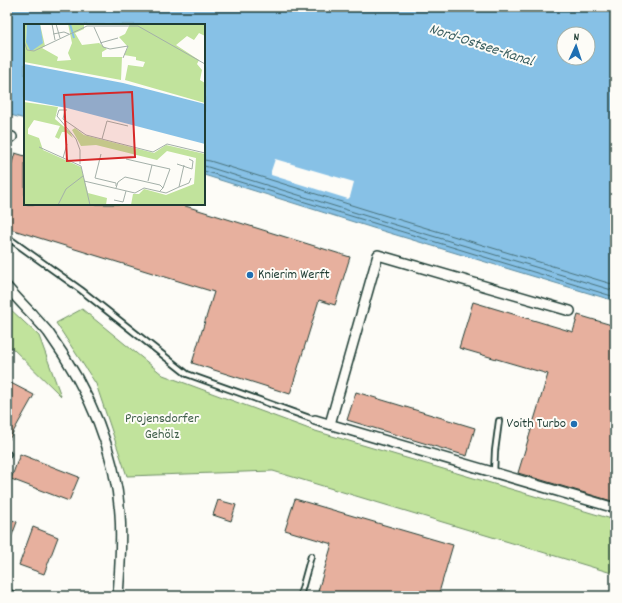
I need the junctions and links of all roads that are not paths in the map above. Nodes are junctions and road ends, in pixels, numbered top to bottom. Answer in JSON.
{"nodes":[{"id":1,"x":7,"y":237,"type":"edge"},
{"id":2,"x":7,"y":287,"type":"edge"},
{"id":3,"x":570,"y":311,"type":"dead end"},
{"id":4,"x":315,"y":420,"type":"joint"},
{"id":5,"x":499,"y":421,"type":"dead end"},
{"id":6,"x":330,"y":424,"type":"junction"},
{"id":7,"x":494,"y":473,"type":"junction"},
{"id":8,"x":615,"y":508,"type":"edge"},
{"id":9,"x":311,"y":556,"type":"dead end"},
{"id":10,"x":7,"y":594,"type":"edge"},
{"id":11,"x":12,"y":596,"type":"edge"},
{"id":12,"x":118,"y":596,"type":"edge"},
{"id":13,"x":300,"y":596,"type":"edge"}],
"edges":[{"from":1,"to":4,"type":"lane"},
{"from":2,"to":12,"type":"street"},
{"from":3,"to":6,"type":"street"},
{"from":4,"to":6,"type":"street"},
{"from":5,"to":7,"type":"lane"},
{"from":6,"to":7,"type":"street"},
{"from":7,"to":8,"type":"street"},
{"from":9,"to":13,"type":"lane"},
{"from":10,"to":11,"type":"street"}]}
